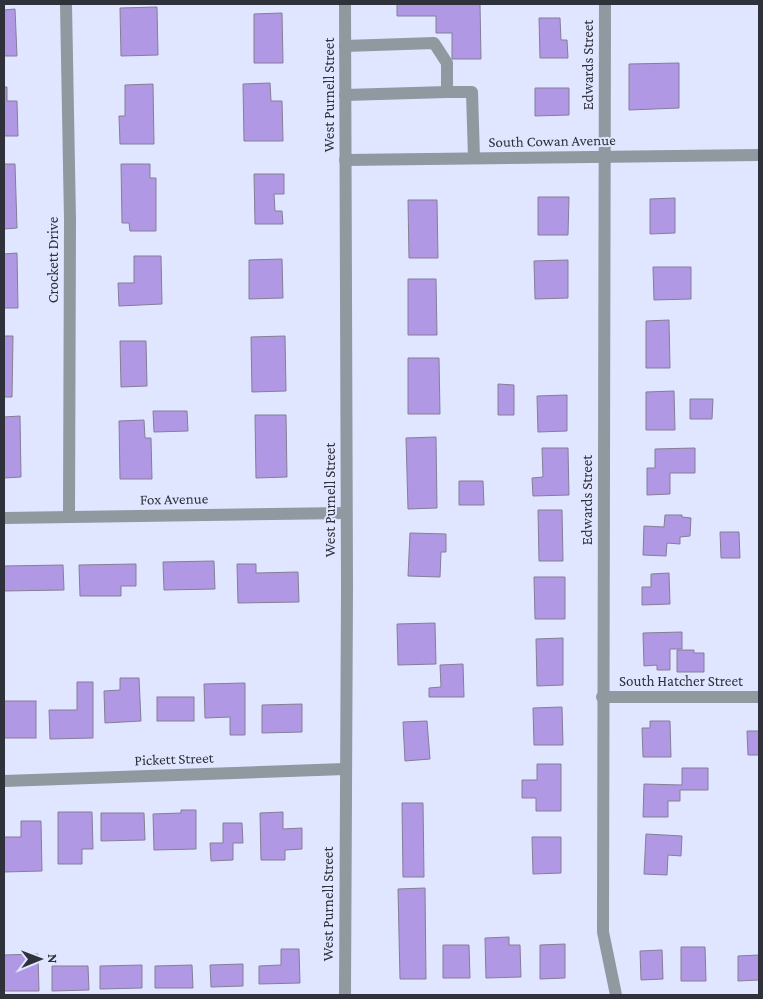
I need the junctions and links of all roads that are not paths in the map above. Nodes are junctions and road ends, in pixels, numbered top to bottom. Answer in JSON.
{"nodes":[{"id":1,"x":66,"y":4,"type":"edge"},
{"id":2,"x":345,"y":4,"type":"edge"},
{"id":3,"x":605,"y":4,"type":"edge"},
{"id":4,"x":345,"y":46,"type":"junction"},
{"id":5,"x":447,"y":92,"type":"junction"},
{"id":6,"x":345,"y":95,"type":"junction"},
{"id":7,"x":759,"y":155,"type":"edge"},
{"id":8,"x":604,"y":157,"type":"junction"},
{"id":9,"x":474,"y":158,"type":"junction"},
{"id":10,"x":345,"y":160,"type":"junction"},
{"id":11,"x":346,"y":513,"type":"junction"},
{"id":12,"x":69,"y":517,"type":"junction"},
{"id":13,"x":4,"y":518,"type":"edge"},
{"id":14,"x":602,"y":697,"type":"junction"},
{"id":15,"x":759,"y":697,"type":"edge"},
{"id":16,"x":345,"y":769,"type":"junction"},
{"id":17,"x":4,"y":781,"type":"edge"},
{"id":18,"x":345,"y":995,"type":"edge"},
{"id":19,"x":616,"y":995,"type":"edge"}],
"edges":[{"from":1,"to":12,"type":"street","name":"Crockett Drive"},
{"from":2,"to":4,"type":"street","name":"West Purnell Street"},
{"from":3,"to":8,"type":"street","name":"Edwards Street"},
{"from":4,"to":5,"type":"street"},
{"from":4,"to":6,"type":"street","name":"West Purnell Street"},
{"from":5,"to":6,"type":"street"},
{"from":5,"to":9,"type":"street"},
{"from":6,"to":10,"type":"street","name":"West Purnell Street"},
{"from":7,"to":8,"type":"street","name":"South Cowan Avenue"},
{"from":8,"to":9,"type":"street","name":"South Cowan Avenue"},
{"from":8,"to":14,"type":"street","name":"Edwards Street"},
{"from":9,"to":10,"type":"street","name":"South Cowan Avenue"},
{"from":10,"to":11,"type":"street","name":"West Purnell Street"},
{"from":11,"to":12,"type":"street","name":"Fox Avenue"},
{"from":11,"to":16,"type":"street","name":"West Purnell Street"},
{"from":12,"to":13,"type":"street","name":"Fox Avenue"},
{"from":14,"to":15,"type":"street","name":"South Hatcher Street"},
{"from":14,"to":19,"type":"street","name":"Edwards Street"},
{"from":16,"to":17,"type":"street","name":"Pickett Street"},
{"from":16,"to":18,"type":"street","name":"West Purnell Street"}]}
